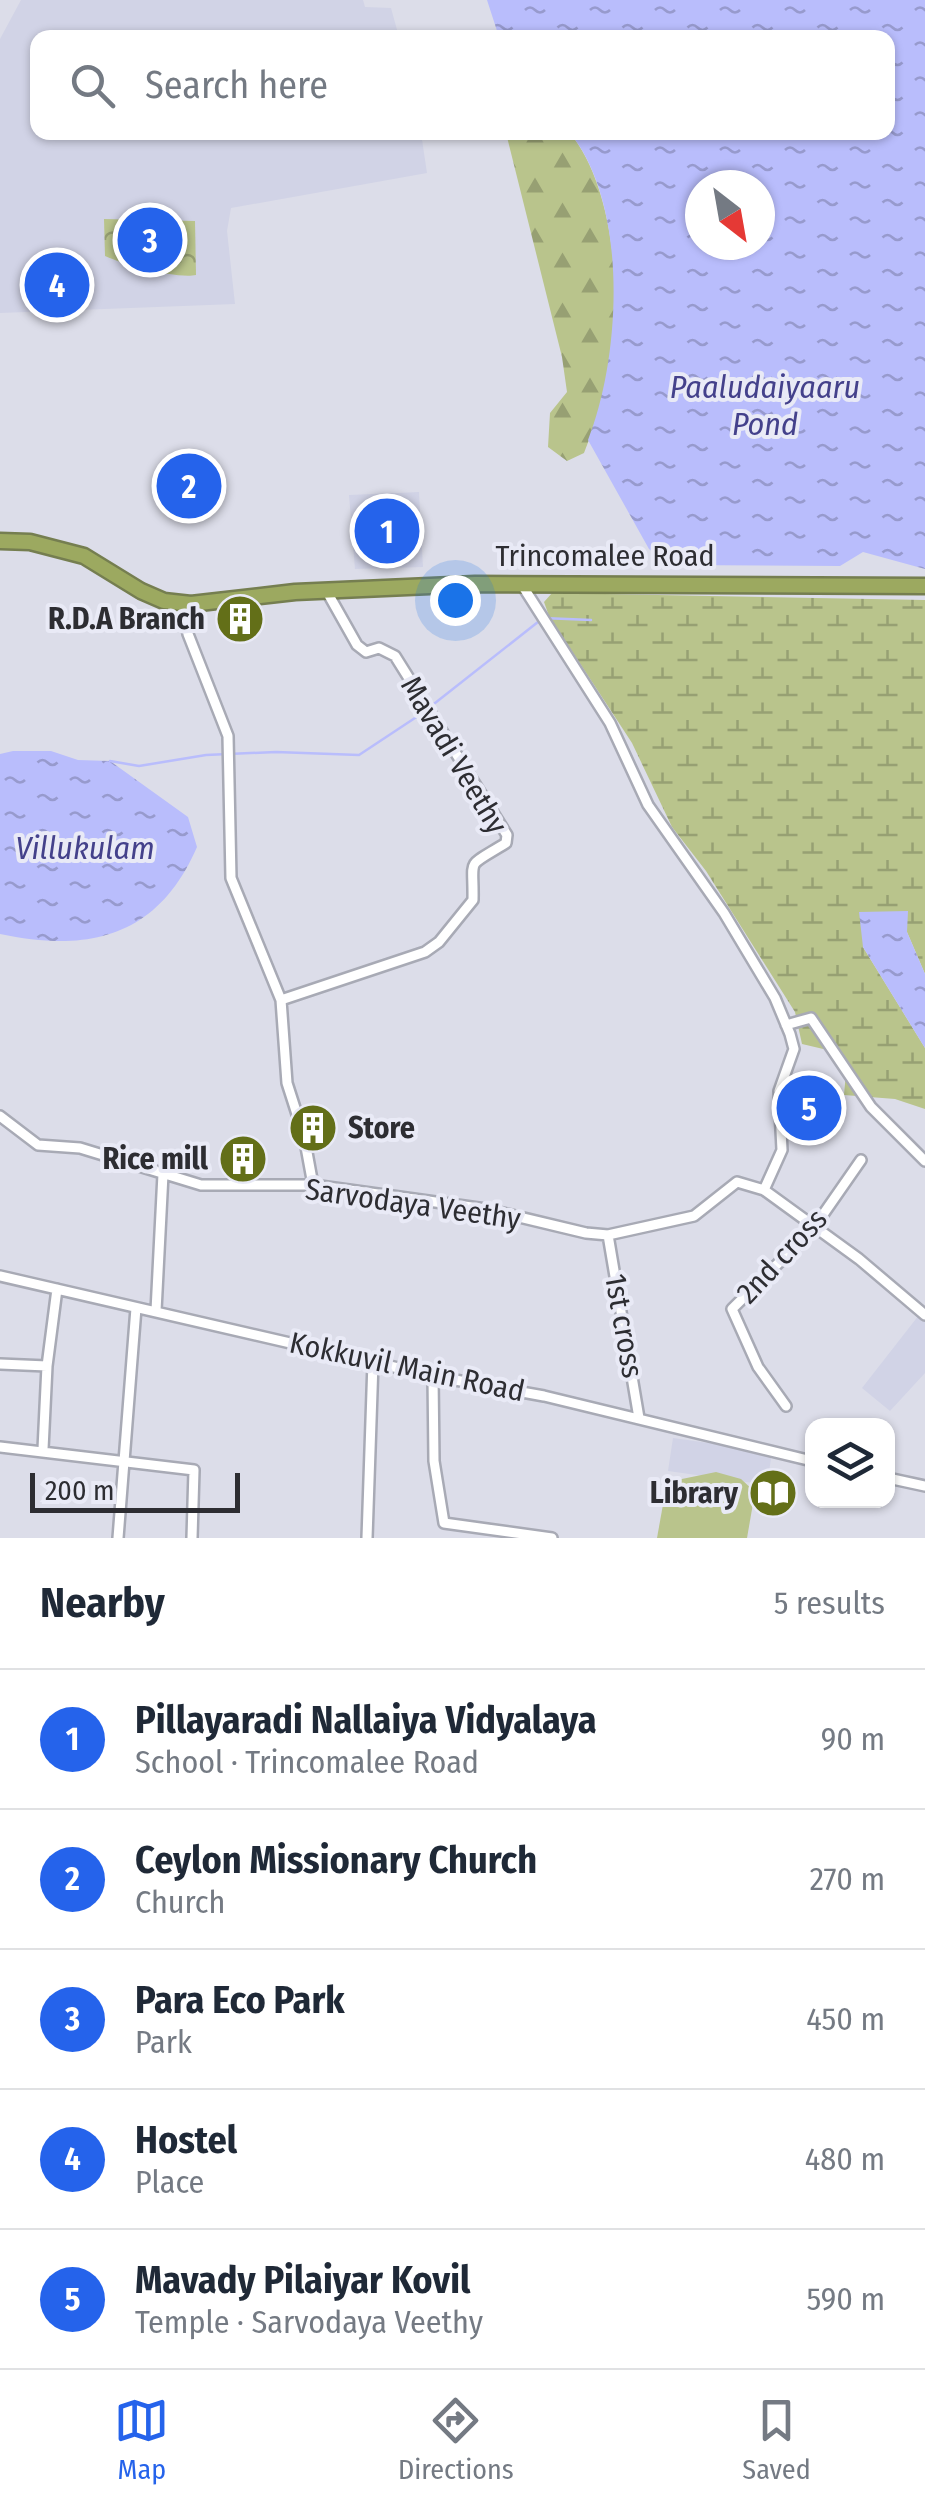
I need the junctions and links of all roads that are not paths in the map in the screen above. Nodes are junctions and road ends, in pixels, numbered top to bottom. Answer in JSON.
{"nodes":[{"id":1,"x":0,"y":542,"type":"edge"},
{"id":2,"x":522,"y":584,"type":"junction"},
{"id":3,"x":925,"y":586,"type":"edge"},
{"id":4,"x":326,"y":590,"type":"junction"},
{"id":5,"x":182,"y":604,"type":"junction"},
{"id":6,"x":281,"y":1000,"type":"junction"},
{"id":7,"x":786,"y":1024,"type":"junction"},
{"id":8,"x":0,"y":1116,"type":"edge"},
{"id":9,"x":861,"y":1160,"type":"dead end"},
{"id":10,"x":925,"y":1161,"type":"edge"},
{"id":11,"x":163,"y":1174,"type":"junction"},
{"id":12,"x":312,"y":1185,"type":"junction"},
{"id":13,"x":764,"y":1190,"type":"junction"},
{"id":14,"x":813,"y":1229,"type":"junction"},
{"id":15,"x":608,"y":1234,"type":"junction"},
{"id":16,"x":0,"y":1276,"type":"edge"},
{"id":17,"x":57,"y":1289,"type":"junction"},
{"id":18,"x":136,"y":1308,"type":"junction"},
{"id":19,"x":156,"y":1311,"type":"junction"},
{"id":20,"x":925,"y":1314,"type":"edge"},
{"id":21,"x":373,"y":1362,"type":"junction"},
{"id":22,"x":0,"y":1364,"type":"edge"},
{"id":23,"x":47,"y":1366,"type":"junction"},
{"id":24,"x":433,"y":1376,"type":"junction"},
{"id":25,"x":786,"y":1406,"type":"dead end"},
{"id":26,"x":639,"y":1418,"type":"junction"},
{"id":27,"x":0,"y":1446,"type":"edge"},
{"id":28,"x":44,"y":1450,"type":"junction"},
{"id":29,"x":123,"y":1459,"type":"junction"},
{"id":30,"x":805,"y":1459,"type":"edge"},
{"id":31,"x":895,"y":1480,"type":"edge"},
{"id":32,"x":925,"y":1486,"type":"edge"},
{"id":33,"x":444,"y":1524,"type":"junction"},
{"id":34,"x":118,"y":1538,"type":"edge"},
{"id":35,"x":192,"y":1538,"type":"edge"},
{"id":36,"x":367,"y":1538,"type":"edge"},
{"id":37,"x":443,"y":1538,"type":"edge"},
{"id":38,"x":552,"y":1538,"type":"edge"}],
"edges":[{"from":1,"to":5,"type":"highway","name":"Trincomalee Road"},
{"from":2,"to":3,"type":"highway","name":"Trincomalee Road"},
{"from":2,"to":4,"type":"highway","name":"Trincomalee Road"},
{"from":2,"to":7,"type":"street"},
{"from":4,"to":5,"type":"highway","name":"Trincomalee Road"},
{"from":4,"to":6,"type":"street","name":"Mavadi Veethy"},
{"from":5,"to":6,"type":"street"},
{"from":6,"to":12,"type":"street"},
{"from":7,"to":10,"type":"street"},
{"from":7,"to":13,"type":"street"},
{"from":8,"to":11,"type":"street","name":"Sarvodaya Veethy"},
{"from":9,"to":14,"type":"street","name":"2nd cross"},
{"from":11,"to":12,"type":"street","name":"Sarvodaya Veethy"},
{"from":11,"to":19,"type":"street"},
{"from":12,"to":15,"type":"street","name":"Sarvodaya Veethy"},
{"from":13,"to":14,"type":"street"},
{"from":13,"to":15,"type":"street","name":"Sarvodaya Veethy"},
{"from":14,"to":20,"type":"street"},
{"from":14,"to":25,"type":"street","name":"2nd cross"},
{"from":15,"to":26,"type":"street","name":"1st cross"},
{"from":16,"to":17,"type":"street","name":"Kokkuvil Main Road"},
{"from":17,"to":18,"type":"street","name":"Kokkuvil Main Road"},
{"from":17,"to":23,"type":"street"},
{"from":18,"to":19,"type":"street","name":"Kokkuvil Main Road"},
{"from":18,"to":29,"type":"street"},
{"from":19,"to":21,"type":"street","name":"Kokkuvil Main Road"},
{"from":21,"to":24,"type":"street","name":"Kokkuvil Main Road"},
{"from":21,"to":36,"type":"street"},
{"from":22,"to":23,"type":"street"},
{"from":23,"to":28,"type":"street"},
{"from":24,"to":26,"type":"street","name":"Kokkuvil Main Road"},
{"from":24,"to":33,"type":"street"},
{"from":26,"to":30,"type":"street","name":"Kokkuvil Main Road"},
{"from":27,"to":28,"type":"street"},
{"from":28,"to":29,"type":"street"},
{"from":29,"to":34,"type":"street"},
{"from":29,"to":35,"type":"street"},
{"from":31,"to":32,"type":"street"},
{"from":33,"to":37,"type":"street"},
{"from":33,"to":38,"type":"street"}]}
